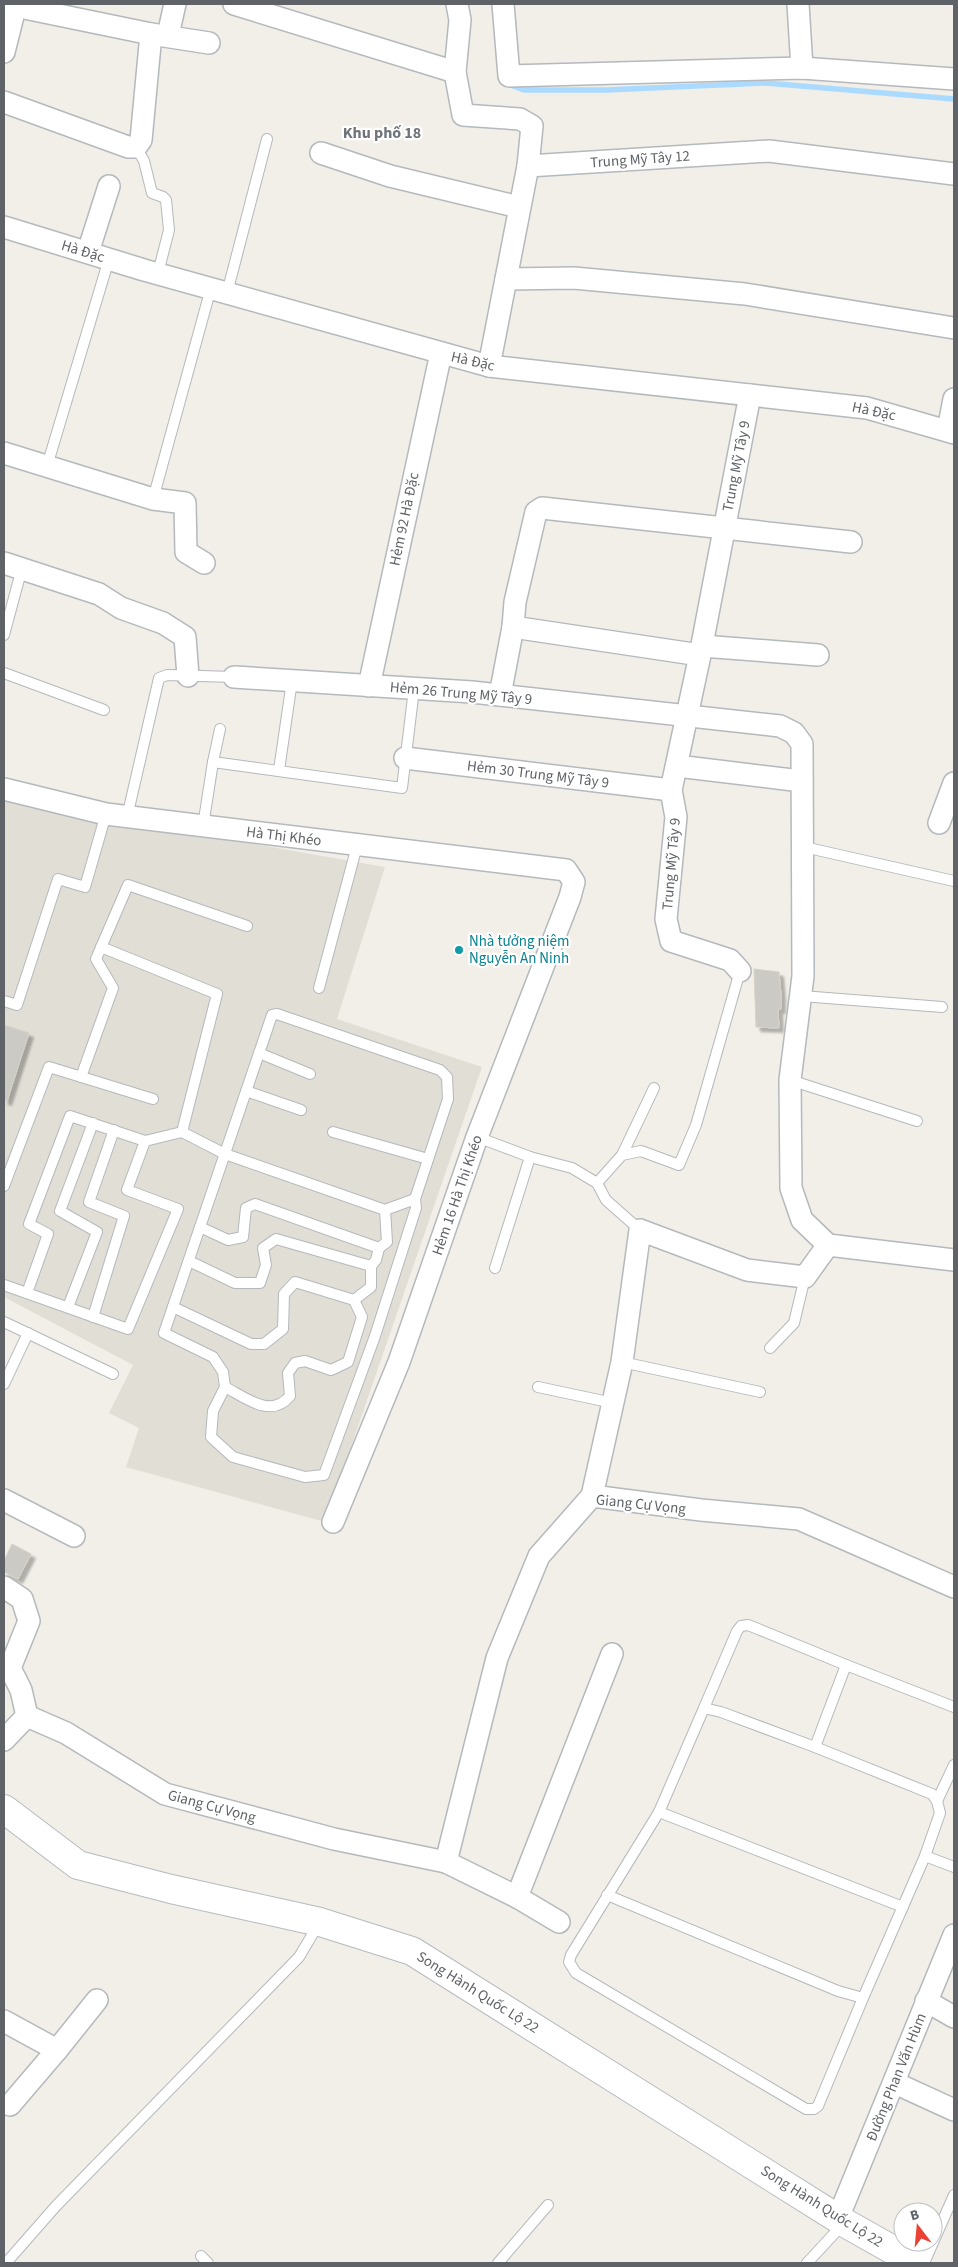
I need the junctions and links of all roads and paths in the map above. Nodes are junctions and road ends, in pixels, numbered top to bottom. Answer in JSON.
{"nodes":[{"id":1,"x":175,"y":4,"type":"edge"},
{"id":2,"x":234,"y":4,"type":"edge"},
{"id":3,"x":458,"y":4,"type":"edge"},
{"id":4,"x":503,"y":4,"type":"edge"},
{"id":5,"x":798,"y":4,"type":"edge"},
{"id":6,"x":12,"y":5,"type":"edge"},
{"id":7,"x":160,"y":34,"type":"junction"},
{"id":8,"x":209,"y":43,"type":"dead end"},
{"id":9,"x":4,"y":52,"type":"edge"},
{"id":10,"x":802,"y":68,"type":"junction"},
{"id":11,"x":455,"y":72,"type":"junction"},
{"id":12,"x":954,"y":79,"type":"edge"},
{"id":13,"x":4,"y":102,"type":"edge"},
{"id":14,"x":267,"y":139,"type":"dead end"},
{"id":15,"x":136,"y":147,"type":"junction"},
{"id":16,"x":321,"y":153,"type":"dead end"},
{"id":17,"x":528,"y":166,"type":"junction"},
{"id":18,"x":954,"y":174,"type":"edge"},
{"id":19,"x":109,"y":186,"type":"dead end"},
{"id":20,"x":519,"y":207,"type":"junction"},
{"id":21,"x":4,"y":227,"type":"edge"},
{"id":22,"x":88,"y":252,"type":"junction"},
{"id":23,"x":109,"y":259,"type":"junction"},
{"id":24,"x":158,"y":274,"type":"junction"},
{"id":25,"x":506,"y":279,"type":"junction"},
{"id":26,"x":219,"y":290,"type":"junction"},
{"id":27,"x":954,"y":328,"type":"edge"},
{"id":28,"x":441,"y":353,"type":"junction"},
{"id":29,"x":489,"y":366,"type":"junction"},
{"id":30,"x":750,"y":394,"type":"junction"},
{"id":31,"x":954,"y":399,"type":"edge"},
{"id":32,"x":951,"y":431,"type":"edge"},
{"id":33,"x":4,"y":453,"type":"edge"},
{"id":34,"x":47,"y":466,"type":"junction"},
{"id":35,"x":153,"y":500,"type":"junction"},
{"id":36,"x":724,"y":529,"type":"junction"},
{"id":37,"x":851,"y":542,"type":"dead end"},
{"id":38,"x":204,"y":563,"type":"dead end"},
{"id":39,"x":13,"y":566,"type":"edge"},
{"id":40,"x":513,"y":627,"type":"junction"},
{"id":41,"x":4,"y":635,"type":"edge"},
{"id":42,"x":701,"y":651,"type":"junction"},
{"id":43,"x":818,"y":654,"type":"dead end"},
{"id":44,"x":4,"y":673,"type":"edge"},
{"id":45,"x":188,"y":676,"type":"junction"},
{"id":46,"x":234,"y":677,"type":"joint"},
{"id":47,"x":292,"y":681,"type":"junction"},
{"id":48,"x":369,"y":686,"type":"junction"},
{"id":49,"x":414,"y":689,"type":"junction"},
{"id":50,"x":500,"y":695,"type":"junction"},
{"id":51,"x":104,"y":710,"type":"dead end"},
{"id":52,"x":687,"y":716,"type":"junction"},
{"id":53,"x":220,"y":728,"type":"dead end"},
{"id":54,"x":405,"y":758,"type":"junction"},
{"id":55,"x":213,"y":762,"type":"junction"},
{"id":56,"x":677,"y":766,"type":"junction"},
{"id":57,"x":279,"y":770,"type":"junction"},
{"id":58,"x":802,"y":781,"type":"junction"},
{"id":59,"x":954,"y":783,"type":"edge"},
{"id":60,"x":4,"y":789,"type":"edge"},
{"id":61,"x":671,"y":790,"type":"junction"},
{"id":62,"x":117,"y":815,"type":"junction"},
{"id":63,"x":939,"y":823,"type":"dead end"},
{"id":64,"x":203,"y":826,"type":"junction"},
{"id":65,"x":357,"y":846,"type":"junction"},
{"id":66,"x":804,"y":847,"type":"junction"},
{"id":67,"x":566,"y":870,"type":"joint"},
{"id":68,"x":954,"y":881,"type":"edge"},
{"id":69,"x":248,"y":926,"type":"dead end"},
{"id":70,"x":101,"y":947,"type":"junction"},
{"id":71,"x":740,"y":972,"type":"joint"},
{"id":72,"x":319,"y":988,"type":"dead end"},
{"id":73,"x":802,"y":996,"type":"junction"},
{"id":74,"x":4,"y":1001,"type":"edge"},
{"id":75,"x":942,"y":1007,"type":"dead end"},
{"id":76,"x":258,"y":1053,"type":"junction"},
{"id":77,"x":310,"y":1074,"type":"dead end"},
{"id":78,"x":80,"y":1077,"type":"junction"},
{"id":79,"x":790,"y":1080,"type":"junction"},
{"id":80,"x":654,"y":1088,"type":"dead end"},
{"id":81,"x":246,"y":1091,"type":"junction"},
{"id":82,"x":153,"y":1099,"type":"dead end"},
{"id":83,"x":300,"y":1110,"type":"dead end"},
{"id":84,"x":917,"y":1121,"type":"dead end"},
{"id":85,"x":93,"y":1123,"type":"junction"},
{"id":86,"x":114,"y":1130,"type":"junction"},
{"id":87,"x":182,"y":1132,"type":"junction"},
{"id":88,"x":333,"y":1132,"type":"dead end"},
{"id":89,"x":477,"y":1137,"type":"junction"},
{"id":90,"x":145,"y":1141,"type":"junction"},
{"id":91,"x":226,"y":1154,"type":"junction"},
{"id":92,"x":622,"y":1155,"type":"junction"},
{"id":93,"x":530,"y":1157,"type":"junction"},
{"id":94,"x":428,"y":1159,"type":"junction"},
{"id":95,"x":597,"y":1183,"type":"junction"},
{"id":96,"x":4,"y":1186,"type":"edge"},
{"id":97,"x":415,"y":1199,"type":"junction"},
{"id":98,"x":385,"y":1210,"type":"junction"},
{"id":99,"x":200,"y":1227,"type":"junction"},
{"id":100,"x":640,"y":1230,"type":"junction"},
{"id":101,"x":828,"y":1245,"type":"junction"},
{"id":102,"x":379,"y":1248,"type":"junction"},
{"id":103,"x":954,"y":1260,"type":"edge"},
{"id":104,"x":189,"y":1261,"type":"junction"},
{"id":105,"x":371,"y":1266,"type":"junction"},
{"id":106,"x":495,"y":1268,"type":"dead end"},
{"id":107,"x":805,"y":1276,"type":"junction"},
{"id":108,"x":4,"y":1285,"type":"edge"},
{"id":109,"x":27,"y":1293,"type":"junction"},
{"id":110,"x":354,"y":1300,"type":"junction"},
{"id":111,"x":68,"y":1308,"type":"junction"},
{"id":112,"x":173,"y":1308,"type":"junction"},
{"id":113,"x":93,"y":1316,"type":"junction"},
{"id":114,"x":4,"y":1322,"type":"edge"},
{"id":115,"x":28,"y":1334,"type":"junction"},
{"id":116,"x":770,"y":1348,"type":"dead end"},
{"id":117,"x":622,"y":1362,"type":"junction"},
{"id":118,"x":113,"y":1374,"type":"dead end"},
{"id":119,"x":4,"y":1384,"type":"edge"},
{"id":120,"x":225,"y":1387,"type":"junction"},
{"id":121,"x":538,"y":1388,"type":"dead end"},
{"id":122,"x":760,"y":1392,"type":"dead end"},
{"id":123,"x":613,"y":1403,"type":"junction"},
{"id":124,"x":592,"y":1496,"type":"junction"},
{"id":125,"x":4,"y":1500,"type":"edge"},
{"id":126,"x":333,"y":1522,"type":"dead end"},
{"id":127,"x":74,"y":1536,"type":"dead end"},
{"id":128,"x":4,"y":1587,"type":"edge"},
{"id":129,"x":954,"y":1587,"type":"edge"},
{"id":130,"x":612,"y":1654,"type":"dead end"},
{"id":131,"x":846,"y":1665,"type":"junction"},
{"id":132,"x":7,"y":1667,"type":"edge"},
{"id":133,"x":954,"y":1707,"type":"edge"},
{"id":134,"x":704,"y":1708,"type":"junction"},
{"id":135,"x":27,"y":1716,"type":"junction"},
{"id":136,"x":4,"y":1740,"type":"edge"},
{"id":137,"x":816,"y":1747,"type":"junction"},
{"id":138,"x":954,"y":1765,"type":"edge"},
{"id":139,"x":937,"y":1801,"type":"junction"},
{"id":140,"x":4,"y":1810,"type":"edge"},
{"id":141,"x":659,"y":1812,"type":"junction"},
{"id":142,"x":925,"y":1856,"type":"junction"},
{"id":143,"x":446,"y":1862,"type":"junction"},
{"id":144,"x":954,"y":1867,"type":"edge"},
{"id":145,"x":606,"y":1895,"type":"junction"},
{"id":146,"x":517,"y":1897,"type":"junction"},
{"id":147,"x":903,"y":1907,"type":"junction"},
{"id":148,"x":320,"y":1922,"type":"junction"},
{"id":149,"x":559,"y":1922,"type":"dead end"},
{"id":150,"x":954,"y":1936,"type":"edge"},
{"id":151,"x":864,"y":1998,"type":"junction"},
{"id":152,"x":97,"y":2000,"type":"dead end"},
{"id":153,"x":926,"y":2002,"type":"junction"},
{"id":154,"x":954,"y":2017,"type":"edge"},
{"id":155,"x":4,"y":2021,"type":"edge"},
{"id":156,"x":57,"y":2050,"type":"junction"},
{"id":157,"x":894,"y":2083,"type":"junction"},
{"id":158,"x":10,"y":2105,"type":"dead end"},
{"id":159,"x":954,"y":2110,"type":"edge"},
{"id":160,"x":954,"y":2195,"type":"edge"},
{"id":161,"x":548,"y":2205,"type":"dead end"},
{"id":162,"x":841,"y":2220,"type":"junction"},
{"id":163,"x":6,"y":2263,"type":"edge"},
{"id":164,"x":498,"y":2263,"type":"edge"},
{"id":165,"x":807,"y":2263,"type":"edge"},
{"id":166,"x":915,"y":2263,"type":"edge"},
{"id":167,"x":924,"y":2263,"type":"edge"}],
"edges":[{"from":1,"to":7,"type":"street"},
{"from":2,"to":11,"type":"street"},
{"from":3,"to":11,"type":"street"},
{"from":4,"to":10,"type":"street"},
{"from":5,"to":10,"type":"street"},
{"from":6,"to":7,"type":"street"},
{"from":6,"to":9,"type":"street"},
{"from":7,"to":8,"type":"street"},
{"from":7,"to":15,"type":"street"},
{"from":10,"to":12,"type":"street"},
{"from":11,"to":17,"type":"street"},
{"from":13,"to":15,"type":"street"},
{"from":14,"to":26,"type":"lane"},
{"from":15,"to":24,"type":"lane"},
{"from":16,"to":20,"type":"street"},
{"from":17,"to":18,"type":"street","name":"Trung Mỹ Tây 12"},
{"from":17,"to":20,"type":"street"},
{"from":19,"to":22,"type":"street"},
{"from":20,"to":25,"type":"street"},
{"from":21,"to":22,"type":"street","name":"Hà Đặc"},
{"from":22,"to":23,"type":"street","name":"Hà Đặc"},
{"from":23,"to":24,"type":"street","name":"Hà Đặc"},
{"from":23,"to":34,"type":"lane"},
{"from":24,"to":26,"type":"street","name":"Hà Đặc"},
{"from":25,"to":27,"type":"street"},
{"from":25,"to":29,"type":"street"},
{"from":26,"to":28,"type":"street","name":"Hà Đặc"},
{"from":26,"to":35,"type":"lane"},
{"from":28,"to":29,"type":"street","name":"Hà Đặc"},
{"from":28,"to":48,"type":"street","name":"Hẻm 92 Hà Đặc"},
{"from":29,"to":30,"type":"street","name":"Hà Đặc"},
{"from":30,"to":32,"type":"street","name":"Hà Đặc"},
{"from":30,"to":36,"type":"street","name":"Trung Mỹ Tây 9"},
{"from":31,"to":32,"type":"street"},
{"from":33,"to":34,"type":"street"},
{"from":34,"to":35,"type":"street"},
{"from":35,"to":38,"type":"street"},
{"from":36,"to":37,"type":"street"},
{"from":36,"to":40,"type":"street"},
{"from":36,"to":42,"type":"street","name":"Trung Mỹ Tây 9"},
{"from":39,"to":41,"type":"lane"},
{"from":39,"to":45,"type":"street"},
{"from":40,"to":42,"type":"street"},
{"from":40,"to":50,"type":"street"},
{"from":42,"to":43,"type":"street"},
{"from":42,"to":52,"type":"street","name":"Trung Mỹ Tây 9"},
{"from":44,"to":51,"type":"lane"},
{"from":45,"to":46,"type":"lane"},
{"from":45,"to":62,"type":"lane"},
{"from":46,"to":47,"type":"street","name":"Hẻm 26 Trung Mỹ Tây 9"},
{"from":47,"to":48,"type":"street","name":"Hẻm 26 Trung Mỹ Tây 9"},
{"from":47,"to":57,"type":"lane"},
{"from":48,"to":49,"type":"street","name":"Hẻm 26 Trung Mỹ Tây 9"},
{"from":49,"to":50,"type":"street","name":"Hẻm 26 Trung Mỹ Tây 9"},
{"from":49,"to":54,"type":"lane"},
{"from":50,"to":52,"type":"street","name":"Hẻm 26 Trung Mỹ Tây 9"},
{"from":52,"to":56,"type":"street","name":"Trung Mỹ Tây 9"},
{"from":52,"to":58,"type":"street","name":"Hẻm 26 Trung Mỹ Tây 9"},
{"from":53,"to":55,"type":"lane"},
{"from":54,"to":57,"type":"lane"},
{"from":54,"to":61,"type":"street","name":"Hẻm 30 Trung Mỹ Tây 9"},
{"from":55,"to":57,"type":"lane"},
{"from":55,"to":64,"type":"lane"},
{"from":56,"to":58,"type":"street"},
{"from":56,"to":61,"type":"street","name":"Trung Mỹ Tây 9"},
{"from":58,"to":66,"type":"street","name":"Hẻm 26 Trung Mỹ Tây 9"},
{"from":59,"to":63,"type":"street"},
{"from":60,"to":62,"type":"street","name":"Hà Thị Khéo"},
{"from":61,"to":71,"type":"street","name":"Trung Mỹ Tây 9"},
{"from":62,"to":64,"type":"street","name":"Hà Thị Khéo"},
{"from":62,"to":74,"type":"lane"},
{"from":64,"to":65,"type":"street","name":"Hà Thị Khéo"},
{"from":65,"to":67,"type":"street","name":"Hà Thị Khéo"},
{"from":65,"to":72,"type":"lane"},
{"from":66,"to":68,"type":"lane"},
{"from":66,"to":73,"type":"street","name":"Hẻm 26 Trung Mỹ Tây 9"},
{"from":67,"to":89,"type":"street","name":"Hẻm 16 Hà Thị Khéo"},
{"from":69,"to":70,"type":"lane"},
{"from":70,"to":78,"type":"lane"},
{"from":70,"to":87,"type":"lane"},
{"from":71,"to":92,"type":"lane","name":"Trung Mỹ Tây 9"},
{"from":73,"to":75,"type":"lane"},
{"from":73,"to":79,"type":"street","name":"Hẻm 26 Trung Mỹ Tây 9"},
{"from":76,"to":77,"type":"lane"},
{"from":76,"to":81,"type":"lane"},
{"from":76,"to":94,"type":"lane"},
{"from":78,"to":82,"type":"lane"},
{"from":78,"to":96,"type":"lane"},
{"from":79,"to":84,"type":"lane"},
{"from":79,"to":101,"type":"street","name":"Hẻm 26 Trung Mỹ Tây 9"},
{"from":80,"to":92,"type":"lane"},
{"from":81,"to":83,"type":"lane"},
{"from":81,"to":91,"type":"lane"},
{"from":85,"to":86,"type":"lane"},
{"from":85,"to":109,"type":"lane"},
{"from":85,"to":111,"type":"lane"},
{"from":86,"to":90,"type":"lane"},
{"from":86,"to":113,"type":"lane"},
{"from":87,"to":90,"type":"lane"},
{"from":87,"to":91,"type":"lane"},
{"from":88,"to":94,"type":"lane"},
{"from":89,"to":93,"type":"lane"},
{"from":89,"to":126,"type":"street","name":"Hẻm 16 Hà Thị Khéo"},
{"from":90,"to":113,"type":"lane"},
{"from":91,"to":98,"type":"lane"},
{"from":91,"to":99,"type":"lane"},
{"from":92,"to":95,"type":"lane"},
{"from":93,"to":95,"type":"lane"},
{"from":93,"to":106,"type":"lane"},
{"from":94,"to":97,"type":"lane"},
{"from":95,"to":100,"type":"lane"},
{"from":97,"to":98,"type":"lane"},
{"from":97,"to":120,"type":"lane"},
{"from":98,"to":102,"type":"lane"},
{"from":99,"to":102,"type":"lane"},
{"from":99,"to":104,"type":"lane"},
{"from":100,"to":107,"type":"street"},
{"from":100,"to":117,"type":"street"},
{"from":101,"to":103,"type":"street"},
{"from":101,"to":107,"type":"street"},
{"from":102,"to":105,"type":"lane"},
{"from":104,"to":105,"type":"lane"},
{"from":104,"to":112,"type":"lane"},
{"from":105,"to":110,"type":"lane"},
{"from":107,"to":116,"type":"lane"},
{"from":108,"to":109,"type":"lane"},
{"from":109,"to":111,"type":"lane"},
{"from":110,"to":112,"type":"lane"},
{"from":110,"to":120,"type":"lane"},
{"from":111,"to":113,"type":"lane"},
{"from":112,"to":120,"type":"lane"},
{"from":114,"to":115,"type":"lane"},
{"from":115,"to":118,"type":"lane"},
{"from":115,"to":119,"type":"lane"},
{"from":117,"to":122,"type":"lane"},
{"from":117,"to":123,"type":"street"},
{"from":121,"to":123,"type":"lane"},
{"from":123,"to":124,"type":"street"},
{"from":124,"to":129,"type":"street","name":"Giang Cự Vọng"},
{"from":124,"to":143,"type":"street","name":"Giang Cự Vọng"},
{"from":125,"to":127,"type":"street"},
{"from":128,"to":132,"type":"street"},
{"from":130,"to":146,"type":"street"},
{"from":131,"to":133,"type":"lane"},
{"from":131,"to":134,"type":"lane"},
{"from":131,"to":137,"type":"lane"},
{"from":132,"to":135,"type":"street"},
{"from":134,"to":137,"type":"lane"},
{"from":134,"to":141,"type":"lane"},
{"from":135,"to":136,"type":"street"},
{"from":135,"to":143,"type":"street","name":"Giang Cự Vọng"},
{"from":137,"to":139,"type":"lane"},
{"from":138,"to":139,"type":"lane"},
{"from":139,"to":142,"type":"lane"},
{"from":140,"to":148,"type":"street","name":"Song Hành Quốc Lộ 22"},
{"from":141,"to":145,"type":"lane"},
{"from":141,"to":147,"type":"lane"},
{"from":142,"to":144,"type":"lane"},
{"from":142,"to":147,"type":"lane"},
{"from":143,"to":146,"type":"street","name":"Giang Cự Vọng"},
{"from":145,"to":151,"type":"lane"},
{"from":145,"to":151,"type":"lane"},
{"from":146,"to":149,"type":"street","name":"Giang Cự Vọng"},
{"from":147,"to":151,"type":"lane"},
{"from":148,"to":162,"type":"street","name":"Song Hành Quốc Lộ 22"},
{"from":148,"to":163,"type":"lane"},
{"from":150,"to":153,"type":"street","name":"Đường Phan Văn Hùm"},
{"from":152,"to":156,"type":"street"},
{"from":153,"to":154,"type":"street"},
{"from":153,"to":157,"type":"street","name":"Đường Phan Văn Hùm"},
{"from":155,"to":156,"type":"street"},
{"from":156,"to":158,"type":"street"},
{"from":157,"to":159,"type":"street"},
{"from":157,"to":162,"type":"street","name":"Đường Phan Văn Hùm"},
{"from":160,"to":167,"type":"lane"},
{"from":161,"to":164,"type":"lane"},
{"from":162,"to":165,"type":"lane"},
{"from":162,"to":166,"type":"street","name":"Song Hành Quốc Lộ 22"}]}
